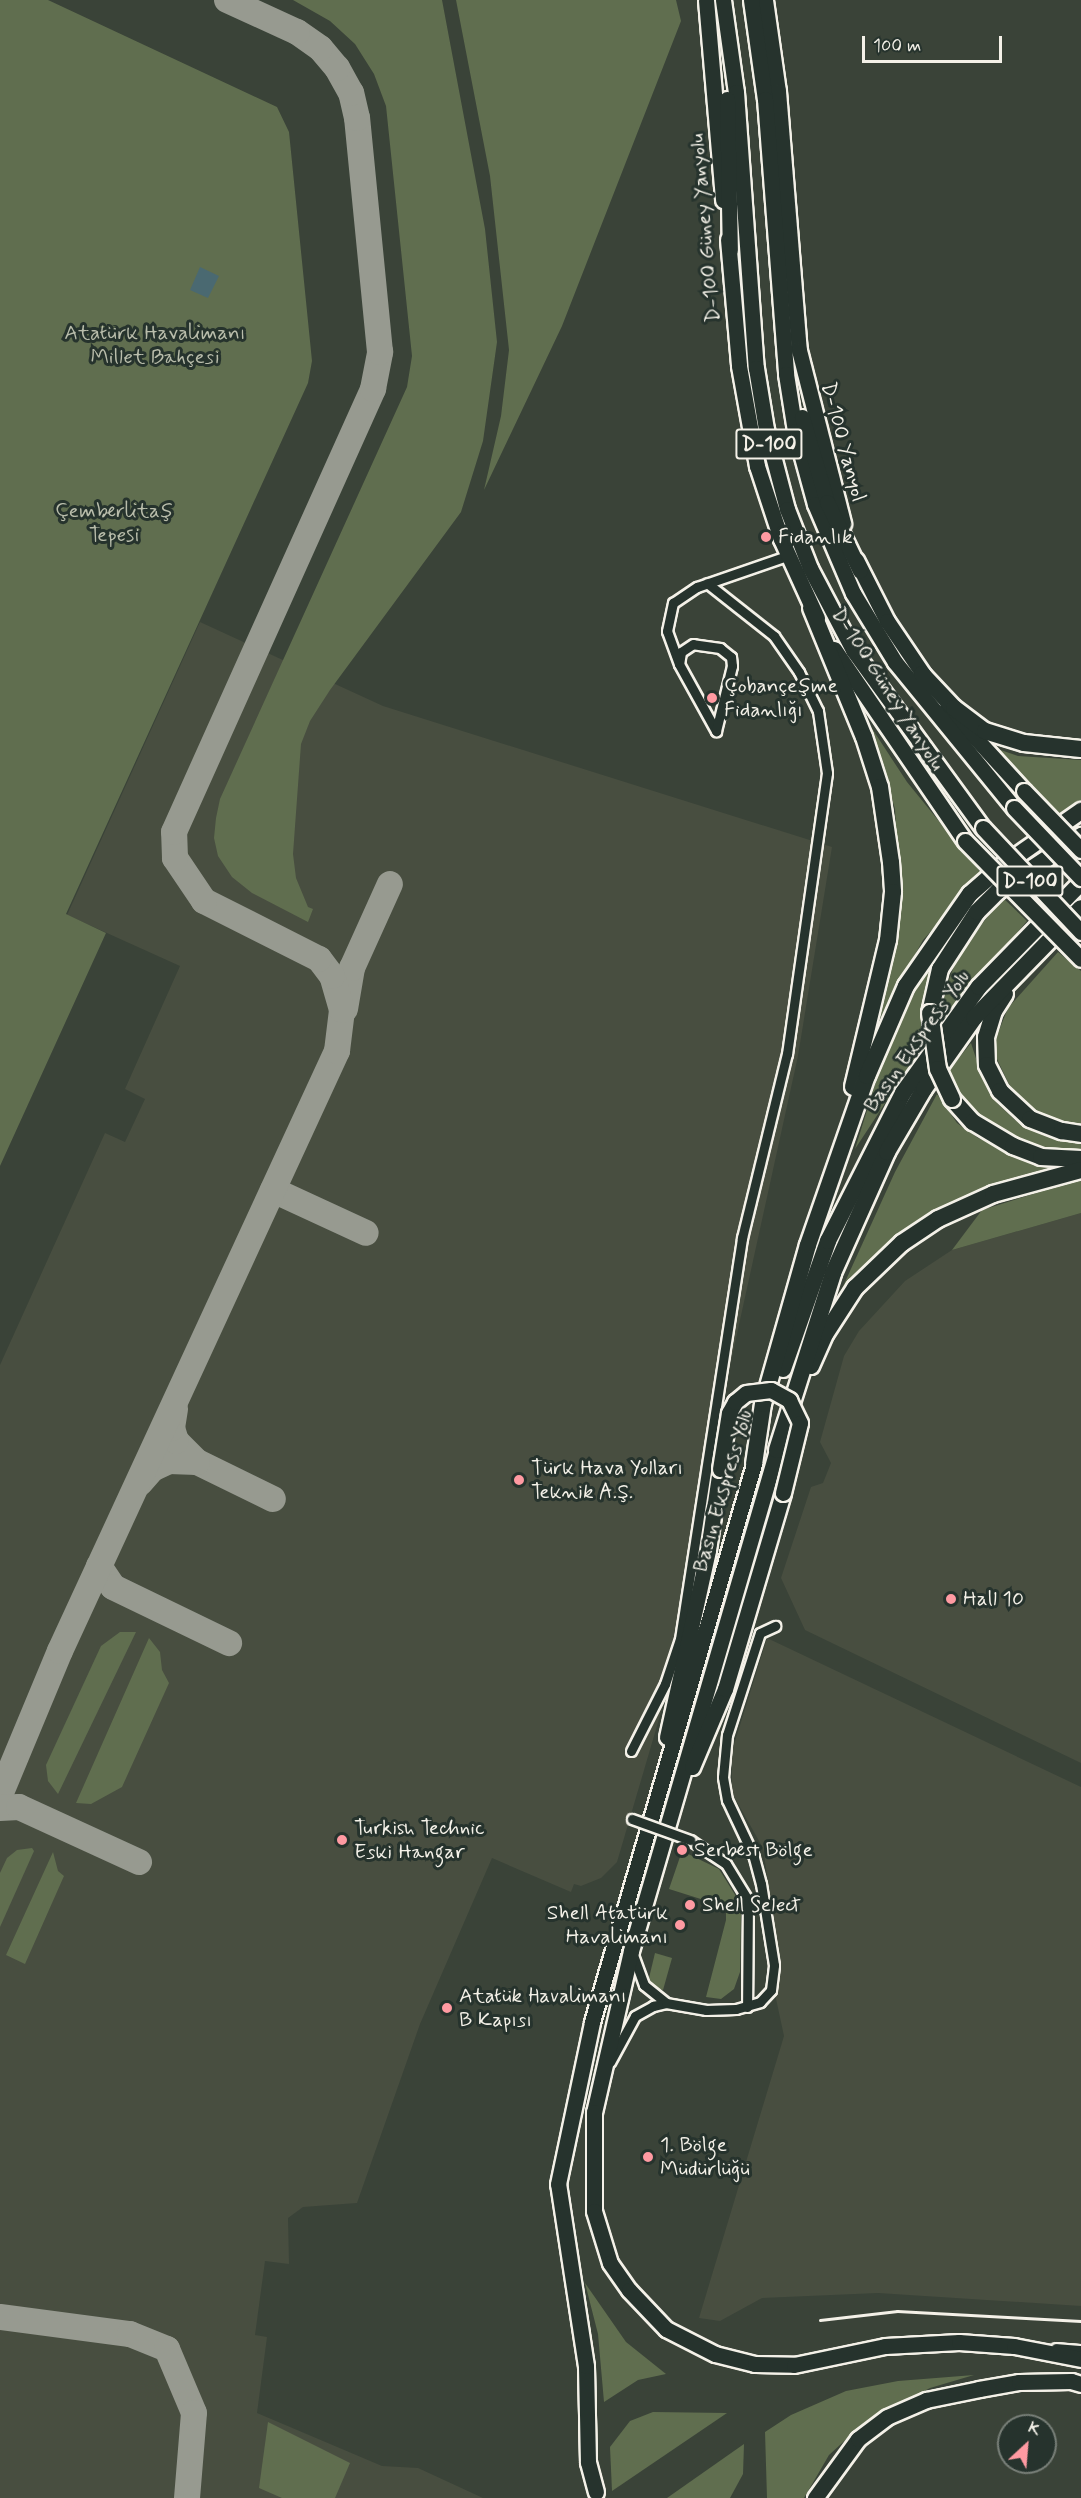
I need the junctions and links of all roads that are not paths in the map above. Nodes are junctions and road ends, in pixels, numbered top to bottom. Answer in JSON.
{"nodes":[{"id":1,"x":706,"y":0,"type":"edge"},
{"id":2,"x":751,"y":0,"type":"edge"},
{"id":3,"x":765,"y":0,"type":"edge"},
{"id":4,"x":723,"y":2,"type":"edge"},
{"id":5,"x":730,"y":250,"type":"junction"},
{"id":6,"x":783,"y":345,"type":"junction"},
{"id":7,"x":787,"y":556,"type":"junction"},
{"id":8,"x":860,"y":571,"type":"junction"},
{"id":9,"x":707,"y":584,"type":"junction"},
{"id":10,"x":811,"y":608,"type":"junction"},
{"id":11,"x":679,"y":664,"type":"junction"},
{"id":12,"x":922,"y":674,"type":"junction"},
{"id":13,"x":1081,"y":749,"type":"edge"},
{"id":14,"x":1081,"y":812,"type":"edge"},
{"id":15,"x":1081,"y":836,"type":"edge"},
{"id":16,"x":1081,"y":850,"type":"edge"},
{"id":17,"x":1081,"y":880,"type":"edge"},
{"id":18,"x":1081,"y":908,"type":"edge"},
{"id":19,"x":1081,"y":932,"type":"edge"},
{"id":20,"x":1041,"y":948,"type":"junction"},
{"id":21,"x":1081,"y":959,"type":"edge"},
{"id":22,"x":1081,"y":1134,"type":"edge"},
{"id":23,"x":838,"y":1156,"type":"junction"},
{"id":24,"x":1081,"y":1159,"type":"edge"},
{"id":25,"x":1081,"y":1170,"type":"edge"},
{"id":26,"x":777,"y":1450,"type":"junction"},
{"id":27,"x":754,"y":1464,"type":"junction"},
{"id":28,"x":775,"y":1626,"type":"dead end"},
{"id":29,"x":631,"y":1751,"type":"dead end"},
{"id":30,"x":669,"y":1757,"type":"junction"},
{"id":31,"x":675,"y":1799,"type":"junction"},
{"id":32,"x":632,"y":1819,"type":"dead end"},
{"id":33,"x":631,"y":1951,"type":"junction"},
{"id":34,"x":666,"y":2003,"type":"junction"},
{"id":35,"x":747,"y":2007,"type":"junction"},
{"id":36,"x":605,"y":2071,"type":"junction"},
{"id":37,"x":1014,"y":2346,"type":"junction"},
{"id":38,"x":1081,"y":2350,"type":"edge"},
{"id":39,"x":1081,"y":2359,"type":"edge"},
{"id":40,"x":1076,"y":2382,"type":"edge"},
{"id":41,"x":596,"y":2492,"type":"dead end"},
{"id":42,"x":814,"y":2498,"type":"edge"}],
"edges":[{"from":1,"to":5,"type":"main road","name":"D-100 Güney Yanyolu"},
{"from":2,"to":6,"type":"main road","number":"D-100"},
{"from":3,"to":8,"type":"main road","name":"D-100 Yanyol"},
{"from":4,"to":5,"type":"main road"},
{"from":4,"to":19,"type":"main road","number":"D-100","bridge":true},
{"from":5,"to":7,"type":"main road","name":"D-100 Güney Yanyolu"},
{"from":6,"to":8,"type":"main road"},
{"from":6,"to":17,"type":"main road","number":"D-100","bridge":true},
{"from":7,"to":9,"type":"street"},
{"from":7,"to":10,"type":"main road","name":"D-100 Güney Yanyolu"},
{"from":8,"to":12,"type":"main road","name":"D-100 Yanyol"},
{"from":9,"to":11,"type":"street"},
{"from":9,"to":29,"type":"street"},
{"from":10,"to":21,"type":"main road","name":"D-100 Güney Yanyolu","bridge":true},
{"from":10,"to":23,"type":"highway"},
{"from":11,"to":11,"type":"street"},
{"from":12,"to":13,"type":"highway"},
{"from":12,"to":16,"type":"main road","name":"D-100 Yanyol","bridge":true},
{"from":14,"to":23,"type":"highway"},
{"from":15,"to":24,"type":"highway","bridge":true},
{"from":17,"to":27,"type":"highway","name":"Basın Ekspress Yolu"},
{"from":18,"to":20,"type":"highway","name":"Basın Ekspress Yolu"},
{"from":20,"to":22,"type":"highway"},
{"from":20,"to":26,"type":"highway","name":"Basın Ekspress Yolu"},
{"from":23,"to":27,"type":"highway"},
{"from":25,"to":26,"type":"highway"},
{"from":26,"to":31,"type":"main road","name":"Basın Ekspress Yolu"},
{"from":27,"to":30,"type":"main road","name":"Basın Ekspress Yolu"},
{"from":28,"to":35,"type":"street"},
{"from":30,"to":31,"type":"main road","bridge":true},
{"from":30,"to":41,"type":"main road","name":"Basın Ekspress Yolu"},
{"from":31,"to":33,"type":"main road","name":"Basın Ekspress Yolu"},
{"from":32,"to":35,"type":"street","bridge":true},
{"from":33,"to":34,"type":"street"},
{"from":33,"to":36,"type":"main road","name":"Basın Ekspress Yolu"},
{"from":34,"to":35,"type":"street"},
{"from":34,"to":36,"type":"street"},
{"from":36,"to":37,"type":"main road","name":"Basın Ekspress Yolu"},
{"from":37,"to":38,"type":"street"},
{"from":37,"to":39,"type":"main road","name":"Basın Ekspress Yolu"},
{"from":40,"to":42,"type":"main road"}]}
